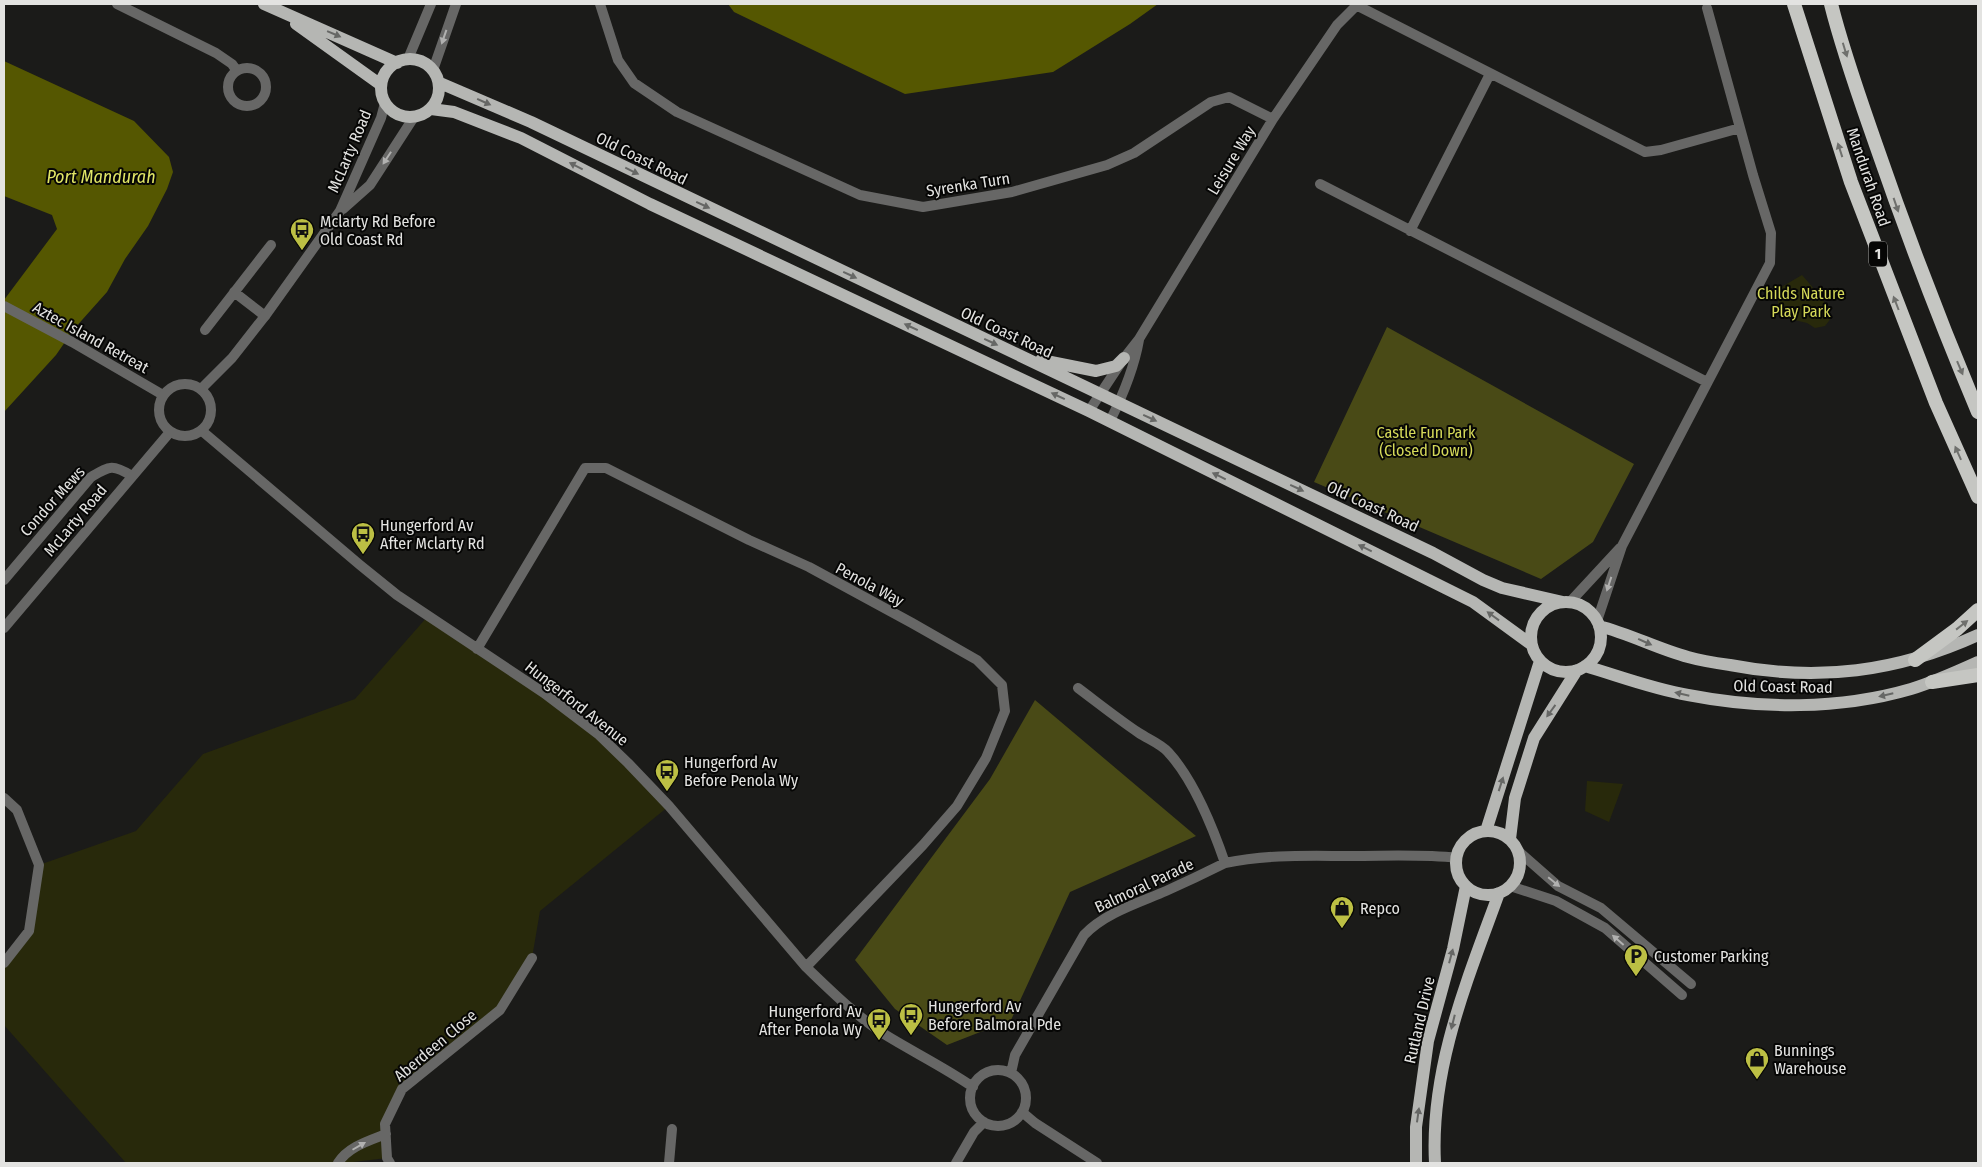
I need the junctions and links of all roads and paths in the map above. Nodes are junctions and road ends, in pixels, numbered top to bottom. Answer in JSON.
{"nodes":[{"id":1,"x":117,"y":4,"type":"edge"},
{"id":2,"x":431,"y":4,"type":"edge"},
{"id":3,"x":456,"y":4,"type":"edge"},
{"id":4,"x":600,"y":4,"type":"edge"},
{"id":5,"x":1794,"y":4,"type":"edge"},
{"id":6,"x":1831,"y":4,"type":"edge"},
{"id":7,"x":1357,"y":5,"type":"edge"},
{"id":8,"x":268,"y":6,"type":"edge"},
{"id":9,"x":1707,"y":8,"type":"dead end"},
{"id":10,"x":402,"y":61,"type":"junction"},
{"id":11,"x":433,"y":70,"type":"junction"},
{"id":12,"x":237,"y":71,"type":"dead end"},
{"id":13,"x":1490,"y":74,"type":"junction"},
{"id":14,"x":440,"y":83,"type":"junction"},
{"id":15,"x":381,"y":85,"type":"junction"},
{"id":16,"x":385,"y":103,"type":"junction"},
{"id":17,"x":431,"y":109,"type":"junction"},
{"id":18,"x":414,"y":117,"type":"junction"},
{"id":19,"x":1273,"y":119,"type":"junction"},
{"id":20,"x":1740,"y":128,"type":"junction"},
{"id":21,"x":1320,"y":184,"type":"dead end"},
{"id":22,"x":340,"y":211,"type":"junction"},
{"id":23,"x":1410,"y":231,"type":"junction"},
{"id":24,"x":271,"y":245,"type":"dead end"},
{"id":25,"x":234,"y":292,"type":"junction"},
{"id":26,"x":4,"y":306,"type":"edge"},
{"id":27,"x":265,"y":316,"type":"junction"},
{"id":28,"x":205,"y":330,"type":"dead end"},
{"id":29,"x":1139,"y":339,"type":"junction"},
{"id":30,"x":1012,"y":352,"type":"junction"},
{"id":31,"x":1124,"y":358,"type":"junction"},
{"id":32,"x":1707,"y":382,"type":"junction"},
{"id":33,"x":201,"y":389,"type":"junction"},
{"id":34,"x":163,"y":395,"type":"junction"},
{"id":35,"x":1101,"y":395,"type":"junction"},
{"id":36,"x":1119,"y":403,"type":"junction"},
{"id":37,"x":1089,"y":411,"type":"junction"},
{"id":38,"x":1978,"y":412,"type":"edge"},
{"id":39,"x":1110,"y":422,"type":"junction"},
{"id":40,"x":202,"y":431,"type":"junction"},
{"id":41,"x":170,"y":432,"type":"junction"},
{"id":42,"x":132,"y":476,"type":"junction"},
{"id":43,"x":1978,"y":497,"type":"edge"},
{"id":44,"x":1622,"y":546,"type":"junction"},
{"id":45,"x":4,"y":580,"type":"edge"},
{"id":46,"x":1567,"y":602,"type":"junction"},
{"id":47,"x":1978,"y":610,"type":"edge"},
{"id":48,"x":1598,"y":624,"type":"junction"},
{"id":49,"x":4,"y":628,"type":"edge"},
{"id":50,"x":1978,"y":635,"type":"edge"},
{"id":51,"x":1532,"y":645,"type":"junction"},
{"id":52,"x":477,"y":649,"type":"junction"},
{"id":53,"x":1916,"y":660,"type":"junction"},
{"id":54,"x":1540,"y":661,"type":"junction"},
{"id":55,"x":1978,"y":662,"type":"edge"},
{"id":56,"x":1580,"y":668,"type":"junction"},
{"id":57,"x":1978,"y":675,"type":"edge"},
{"id":58,"x":1932,"y":682,"type":"junction"},
{"id":59,"x":1078,"y":688,"type":"dead end"},
{"id":60,"x":4,"y":798,"type":"edge"},
{"id":61,"x":1486,"y":831,"type":"junction"},
{"id":62,"x":1510,"y":839,"type":"junction"},
{"id":63,"x":1518,"y":850,"type":"junction"},
{"id":64,"x":1457,"y":858,"type":"junction"},
{"id":65,"x":1225,"y":863,"type":"junction"},
{"id":66,"x":1466,"y":886,"type":"junction"},
{"id":67,"x":1510,"y":886,"type":"junction"},
{"id":68,"x":1499,"y":894,"type":"junction"},
{"id":69,"x":532,"y":958,"type":"dead end"},
{"id":70,"x":4,"y":963,"type":"edge"},
{"id":71,"x":806,"y":966,"type":"junction"},
{"id":72,"x":1691,"y":984,"type":"dead end"},
{"id":73,"x":1682,"y":995,"type":"dead end"},
{"id":74,"x":1011,"y":1073,"type":"junction"},
{"id":75,"x":973,"y":1087,"type":"junction"},
{"id":76,"x":1022,"y":1112,"type":"junction"},
{"id":77,"x":984,"y":1122,"type":"junction"},
{"id":78,"x":672,"y":1129,"type":"dead end"},
{"id":79,"x":386,"y":1134,"type":"junction"},
{"id":80,"x":338,"y":1163,"type":"edge"},
{"id":81,"x":390,"y":1163,"type":"edge"},
{"id":82,"x":669,"y":1163,"type":"edge"},
{"id":83,"x":956,"y":1163,"type":"edge"},
{"id":84,"x":1097,"y":1163,"type":"edge"},
{"id":85,"x":1416,"y":1163,"type":"edge"},
{"id":86,"x":1435,"y":1163,"type":"edge"}],
"edges":[{"from":1,"to":12,"type":"street"},
{"from":2,"to":10,"type":"street"},
{"from":3,"to":11,"type":"street","one_way":true},
{"from":4,"to":19,"type":"street","name":"Syrenka Turn"},
{"from":43,"to":5,"type":"highway","name":"Mandurah Road","number":"1","one_way":true},
{"from":6,"to":38,"type":"highway","name":"Mandurah Road","number":"1","one_way":true},
{"from":7,"to":13,"type":"street"},
{"from":7,"to":19,"type":"street","name":"Leisure Way"},
{"from":8,"to":10,"type":"main road","one_way":true},
{"from":8,"to":15,"type":"main road"},
{"from":9,"to":20,"type":"street"},
{"from":10,"to":11,"type":"main road"},
{"from":10,"to":15,"type":"main road"},
{"from":11,"to":14,"type":"main road"},
{"from":13,"to":20,"type":"street"},
{"from":13,"to":23,"type":"street"},
{"from":14,"to":17,"type":"main road"},
{"from":14,"to":30,"type":"main road","name":"Old Coast Road","one_way":true},
{"from":15,"to":16,"type":"main road"},
{"from":16,"to":18,"type":"main road"},
{"from":16,"to":22,"type":"street","name":"McLarty Road"},
{"from":17,"to":18,"type":"main road"},
{"from":37,"to":17,"type":"main road","one_way":true},
{"from":18,"to":22,"type":"street","name":"McLarty Road","one_way":true},
{"from":19,"to":29,"type":"street","name":"Leisure Way"},
{"from":20,"to":32,"type":"street"},
{"from":21,"to":23,"type":"street"},
{"from":22,"to":27,"type":"street","name":"McLarty Road"},
{"from":23,"to":32,"type":"street"},
{"from":24,"to":25,"type":"street"},
{"from":25,"to":27,"type":"street"},
{"from":25,"to":28,"type":"street"},
{"from":26,"to":34,"type":"street","name":"Aztec Island Retreat"},
{"from":27,"to":33,"type":"street","name":"McLarty Road"},
{"from":29,"to":31,"type":"street","name":"Leisure Way"},
{"from":29,"to":36,"type":"street","name":"Leisure Way"},
{"from":30,"to":31,"type":"main road"},
{"from":30,"to":35,"type":"main road","name":"Old Coast Road"},
{"from":31,"to":35,"type":"street","name":"Leisure Way"},
{"from":32,"to":44,"type":"street"},
{"from":33,"to":34,"type":"street"},
{"from":33,"to":40,"type":"street"},
{"from":34,"to":41,"type":"street"},
{"from":35,"to":36,"type":"main road","name":"Old Coast Road"},
{"from":35,"to":37,"type":"street","name":"Leisure Way"},
{"from":36,"to":39,"type":"street","name":"Leisure Way"},
{"from":36,"to":46,"type":"main road","name":"Old Coast Road","one_way":true},
{"from":37,"to":39,"type":"main road"},
{"from":51,"to":39,"type":"main road","one_way":true},
{"from":40,"to":41,"type":"street"},
{"from":40,"to":52,"type":"street","name":"Hungerford Avenue"},
{"from":41,"to":42,"type":"street","name":"McLarty Road"},
{"from":42,"to":45,"type":"street","name":"Condor Mews"},
{"from":42,"to":49,"type":"street","name":"McLarty Road"},
{"from":44,"to":46,"type":"street"},
{"from":44,"to":48,"type":"street","one_way":true},
{"from":46,"to":48,"type":"main road"},
{"from":46,"to":51,"type":"main road"},
{"from":53,"to":47,"type":"highway","one_way":true},
{"from":48,"to":53,"type":"main road","name":"Old Coast Road","one_way":true},
{"from":48,"to":56,"type":"main road"},
{"from":50,"to":53,"type":"main road","name":"Old Coast Road"},
{"from":51,"to":54,"type":"main road"},
{"from":52,"to":71,"type":"street","name":"Hungerford Avenue"},
{"from":52,"to":71,"type":"street","name":"Penola Way"},
{"from":54,"to":56,"type":"main road"},
{"from":61,"to":54,"type":"main road","one_way":true},
{"from":55,"to":58,"type":"main road","name":"Old Coast Road"},
{"from":58,"to":56,"type":"main road","name":"Old Coast Road","one_way":true},
{"from":56,"to":62,"type":"main road","one_way":true},
{"from":57,"to":58,"type":"highway"},
{"from":59,"to":65,"type":"street"},
{"from":60,"to":70,"type":"street"},
{"from":61,"to":62,"type":"main road"},
{"from":61,"to":64,"type":"main road"},
{"from":62,"to":63,"type":"main road"},
{"from":63,"to":67,"type":"main road"},
{"from":63,"to":72,"type":"street","one_way":true},
{"from":64,"to":65,"type":"street","name":"Balmoral Parade"},
{"from":64,"to":66,"type":"main road"},
{"from":65,"to":74,"type":"street","name":"Balmoral Parade"},
{"from":66,"to":68,"type":"main road"},
{"from":85,"to":66,"type":"main road","name":"Rutland Drive","one_way":true},
{"from":67,"to":68,"type":"main road"},
{"from":73,"to":67,"type":"street","one_way":true},
{"from":68,"to":86,"type":"main road","name":"Rutland Drive","one_way":true},
{"from":69,"to":79,"type":"street","name":"Aberdeen Close"},
{"from":71,"to":75,"type":"street","name":"Hungerford Avenue"},
{"from":74,"to":75,"type":"street"},
{"from":74,"to":76,"type":"street"},
{"from":75,"to":77,"type":"street"},
{"from":76,"to":77,"type":"street"},
{"from":76,"to":84,"type":"street"},
{"from":77,"to":83,"type":"street"},
{"from":78,"to":82,"type":"street"},
{"from":80,"to":79,"type":"street","one_way":true},
{"from":79,"to":81,"type":"street","name":"Aberdeen Close"}]}
